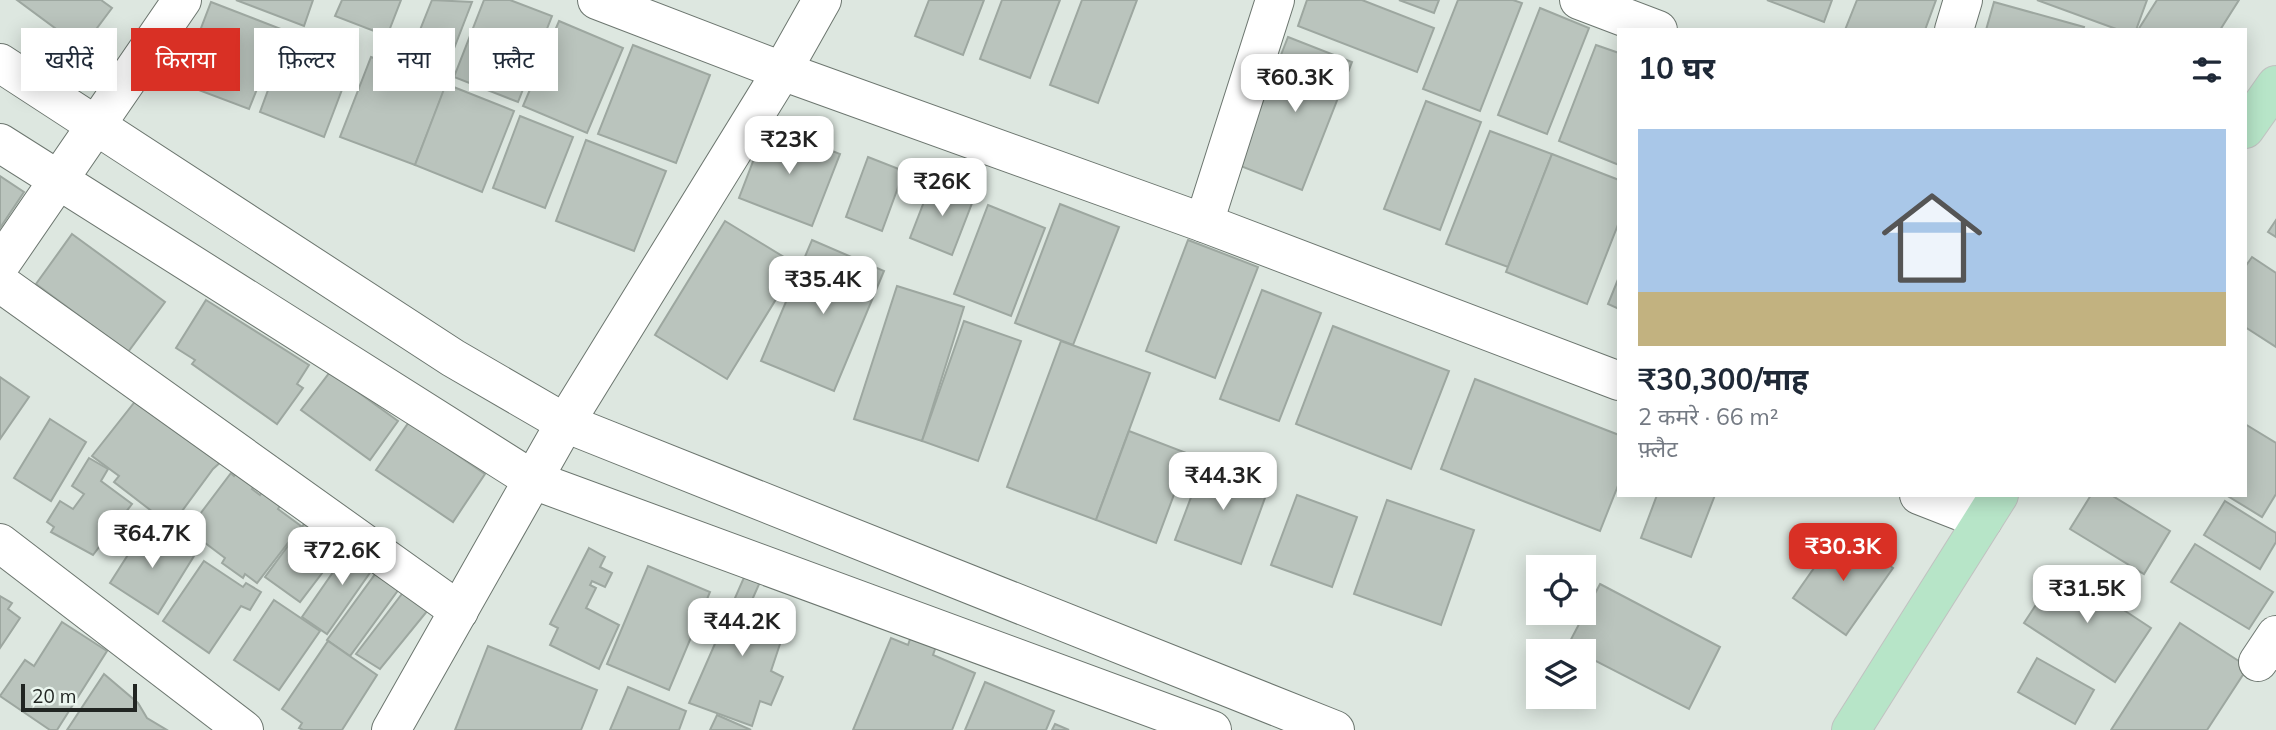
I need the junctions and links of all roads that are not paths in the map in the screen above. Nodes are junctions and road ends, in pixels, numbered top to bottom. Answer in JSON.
{"nodes":[{"id":1,"x":182,"y":0,"type":"edge"},
{"id":2,"x":597,"y":0,"type":"edge"},
{"id":3,"x":822,"y":0,"type":"edge"},
{"id":4,"x":1275,"y":0,"type":"edge"},
{"id":5,"x":1579,"y":0,"type":"edge"},
{"id":6,"x":1963,"y":0,"type":"edge"},
{"id":7,"x":1625,"y":8,"type":"edge"},
{"id":8,"x":1655,"y":28,"type":"edge"},
{"id":9,"x":1955,"y":28,"type":"edge"},
{"id":10,"x":0,"y":63,"type":"edge"},
{"id":11,"x":782,"y":71,"type":"junction"},
{"id":12,"x":2276,"y":85,"type":"edge"},
{"id":13,"x":2247,"y":127,"type":"edge"},
{"id":14,"x":96,"y":128,"type":"junction"},
{"id":15,"x":0,"y":143,"type":"edge"},
{"id":16,"x":59,"y":181,"type":"junction"},
{"id":17,"x":1204,"y":223,"type":"junction"},
{"id":18,"x":0,"y":265,"type":"edge"},
{"id":19,"x":0,"y":283,"type":"edge"},
{"id":20,"x":1617,"y":380,"type":"edge"},
{"id":21,"x":565,"y":423,"type":"junction"},
{"id":22,"x":533,"y":480,"type":"junction"},
{"id":23,"x":1931,"y":497,"type":"edge"},
{"id":24,"x":1991,"y":507,"type":"edge"},
{"id":25,"x":0,"y":542,"type":"edge"},
{"id":26,"x":459,"y":611,"type":"junction"},
{"id":27,"x":244,"y":730,"type":"edge"},
{"id":28,"x":391,"y":730,"type":"edge"},
{"id":29,"x":1212,"y":730,"type":"edge"},
{"id":30,"x":1335,"y":730,"type":"edge"},
{"id":31,"x":1851,"y":730,"type":"edge"}],
"edges":[{"from":1,"to":14,"type":"street"},
{"from":2,"to":11,"type":"street"},
{"from":3,"to":11,"type":"street"},
{"from":4,"to":17,"type":"street"},
{"from":5,"to":7,"type":"street"},
{"from":6,"to":9,"type":"street"},
{"from":7,"to":8,"type":"street"},
{"from":10,"to":14,"type":"street"},
{"from":11,"to":17,"type":"street"},
{"from":11,"to":21,"type":"street"},
{"from":12,"to":13,"type":"main road"},
{"from":14,"to":16,"type":"street"},
{"from":14,"to":21,"type":"street"},
{"from":15,"to":16,"type":"street"},
{"from":16,"to":18,"type":"street"},
{"from":16,"to":22,"type":"street"},
{"from":17,"to":20,"type":"street"},
{"from":19,"to":26,"type":"street"},
{"from":21,"to":22,"type":"street"},
{"from":21,"to":30,"type":"street"},
{"from":22,"to":26,"type":"street"},
{"from":22,"to":29,"type":"street"},
{"from":23,"to":24,"type":"street"},
{"from":24,"to":31,"type":"main road"},
{"from":25,"to":27,"type":"street"},
{"from":26,"to":28,"type":"street"}]}
